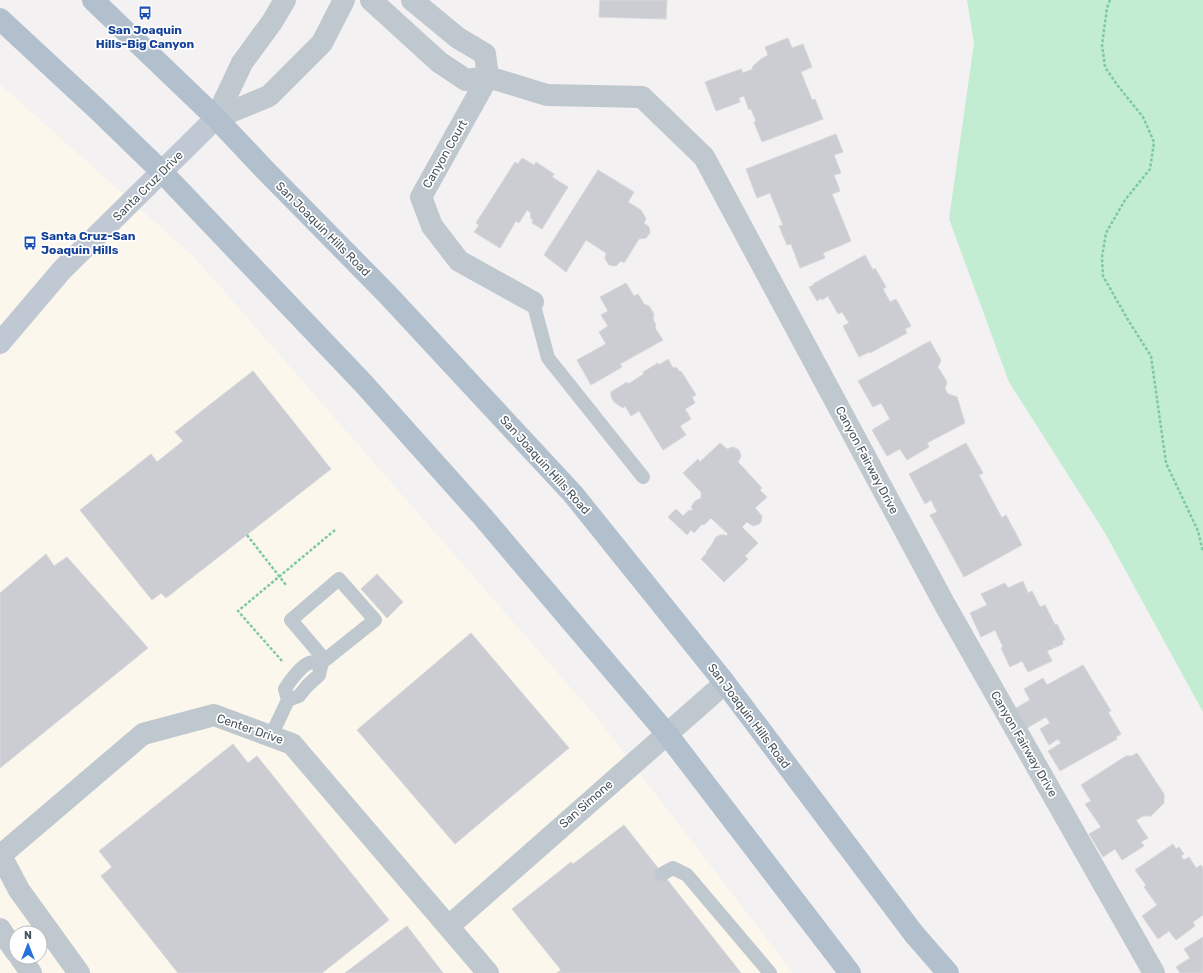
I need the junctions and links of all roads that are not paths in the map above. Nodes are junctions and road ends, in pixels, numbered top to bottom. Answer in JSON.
{"nodes":[{"id":1,"x":93,"y":0,"type":"edge"},
{"id":2,"x":285,"y":0,"type":"edge"},
{"id":3,"x":344,"y":0,"type":"edge"},
{"id":4,"x":371,"y":0,"type":"edge"},
{"id":5,"x":412,"y":0,"type":"edge"},
{"id":6,"x":0,"y":19,"type":"edge"},
{"id":7,"x":436,"y":20,"type":"junction"},
{"id":8,"x":417,"y":41,"type":"junction"},
{"id":9,"x":488,"y":77,"type":"junction"},
{"id":10,"x":216,"y":118,"type":"junction"},
{"id":11,"x":162,"y":172,"type":"junction"},
{"id":12,"x":533,"y":302,"type":"joint"},
{"id":13,"x":0,"y":343,"type":"edge"},
{"id":14,"x":644,"y":477,"type":"dead end"},
{"id":15,"x":324,"y":661,"type":"junction"},
{"id":16,"x":725,"y":683,"type":"junction"},
{"id":17,"x":666,"y":734,"type":"junction"},
{"id":18,"x":271,"y":736,"type":"junction"},
{"id":19,"x":0,"y":855,"type":"edge"},
{"id":20,"x":662,"y":874,"type":"dead end"},
{"id":21,"x":449,"y":926,"type":"junction"},
{"id":22,"x":0,"y":929,"type":"edge"},
{"id":23,"x":8,"y":940,"type":"edge"},
{"id":24,"x":78,"y":973,"type":"edge"},
{"id":25,"x":488,"y":973,"type":"edge"},
{"id":26,"x":770,"y":973,"type":"edge"},
{"id":27,"x":850,"y":973,"type":"edge"},
{"id":28,"x":948,"y":973,"type":"edge"},
{"id":29,"x":1154,"y":973,"type":"edge"}],
"edges":[{"from":1,"to":10,"type":"main road","name":"San Joaquin Hills Road"},
{"from":2,"to":10,"type":"street"},
{"from":3,"to":10,"type":"street"},
{"from":4,"to":8,"type":"street","name":"Canyon Fairway Drive"},
{"from":5,"to":7,"type":"street"},
{"from":6,"to":11,"type":"main road"},
{"from":7,"to":8,"type":"street"},
{"from":7,"to":9,"type":"street"},
{"from":8,"to":9,"type":"street","name":"Canyon Fairway Drive"},
{"from":9,"to":12,"type":"street","name":"Canyon Court"},
{"from":9,"to":29,"type":"street","name":"Canyon Fairway Drive"},
{"from":10,"to":11,"type":"main road","name":"Santa Cruz Drive"},
{"from":10,"to":16,"type":"main road","name":"San Joaquin Hills Road"},
{"from":11,"to":13,"type":"main road","name":"Santa Cruz Drive"},
{"from":11,"to":17,"type":"main road"},
{"from":12,"to":14,"type":"lane"},
{"from":15,"to":15,"type":"lane"},
{"from":15,"to":18,"type":"lane"},
{"from":16,"to":17,"type":"street","name":"San Simone"},
{"from":16,"to":28,"type":"main road","name":"San Joaquin Hills Road"},
{"from":17,"to":21,"type":"street","name":"San Simone"},
{"from":17,"to":27,"type":"main road"},
{"from":18,"to":19,"type":"street","name":"Center Drive"},
{"from":18,"to":21,"type":"street","name":"Center Drive"},
{"from":19,"to":24,"type":"street","name":"Center Drive"},
{"from":20,"to":26,"type":"lane"},
{"from":21,"to":25,"type":"street","name":"Center Drive"},
{"from":22,"to":23,"type":"street"}]}
